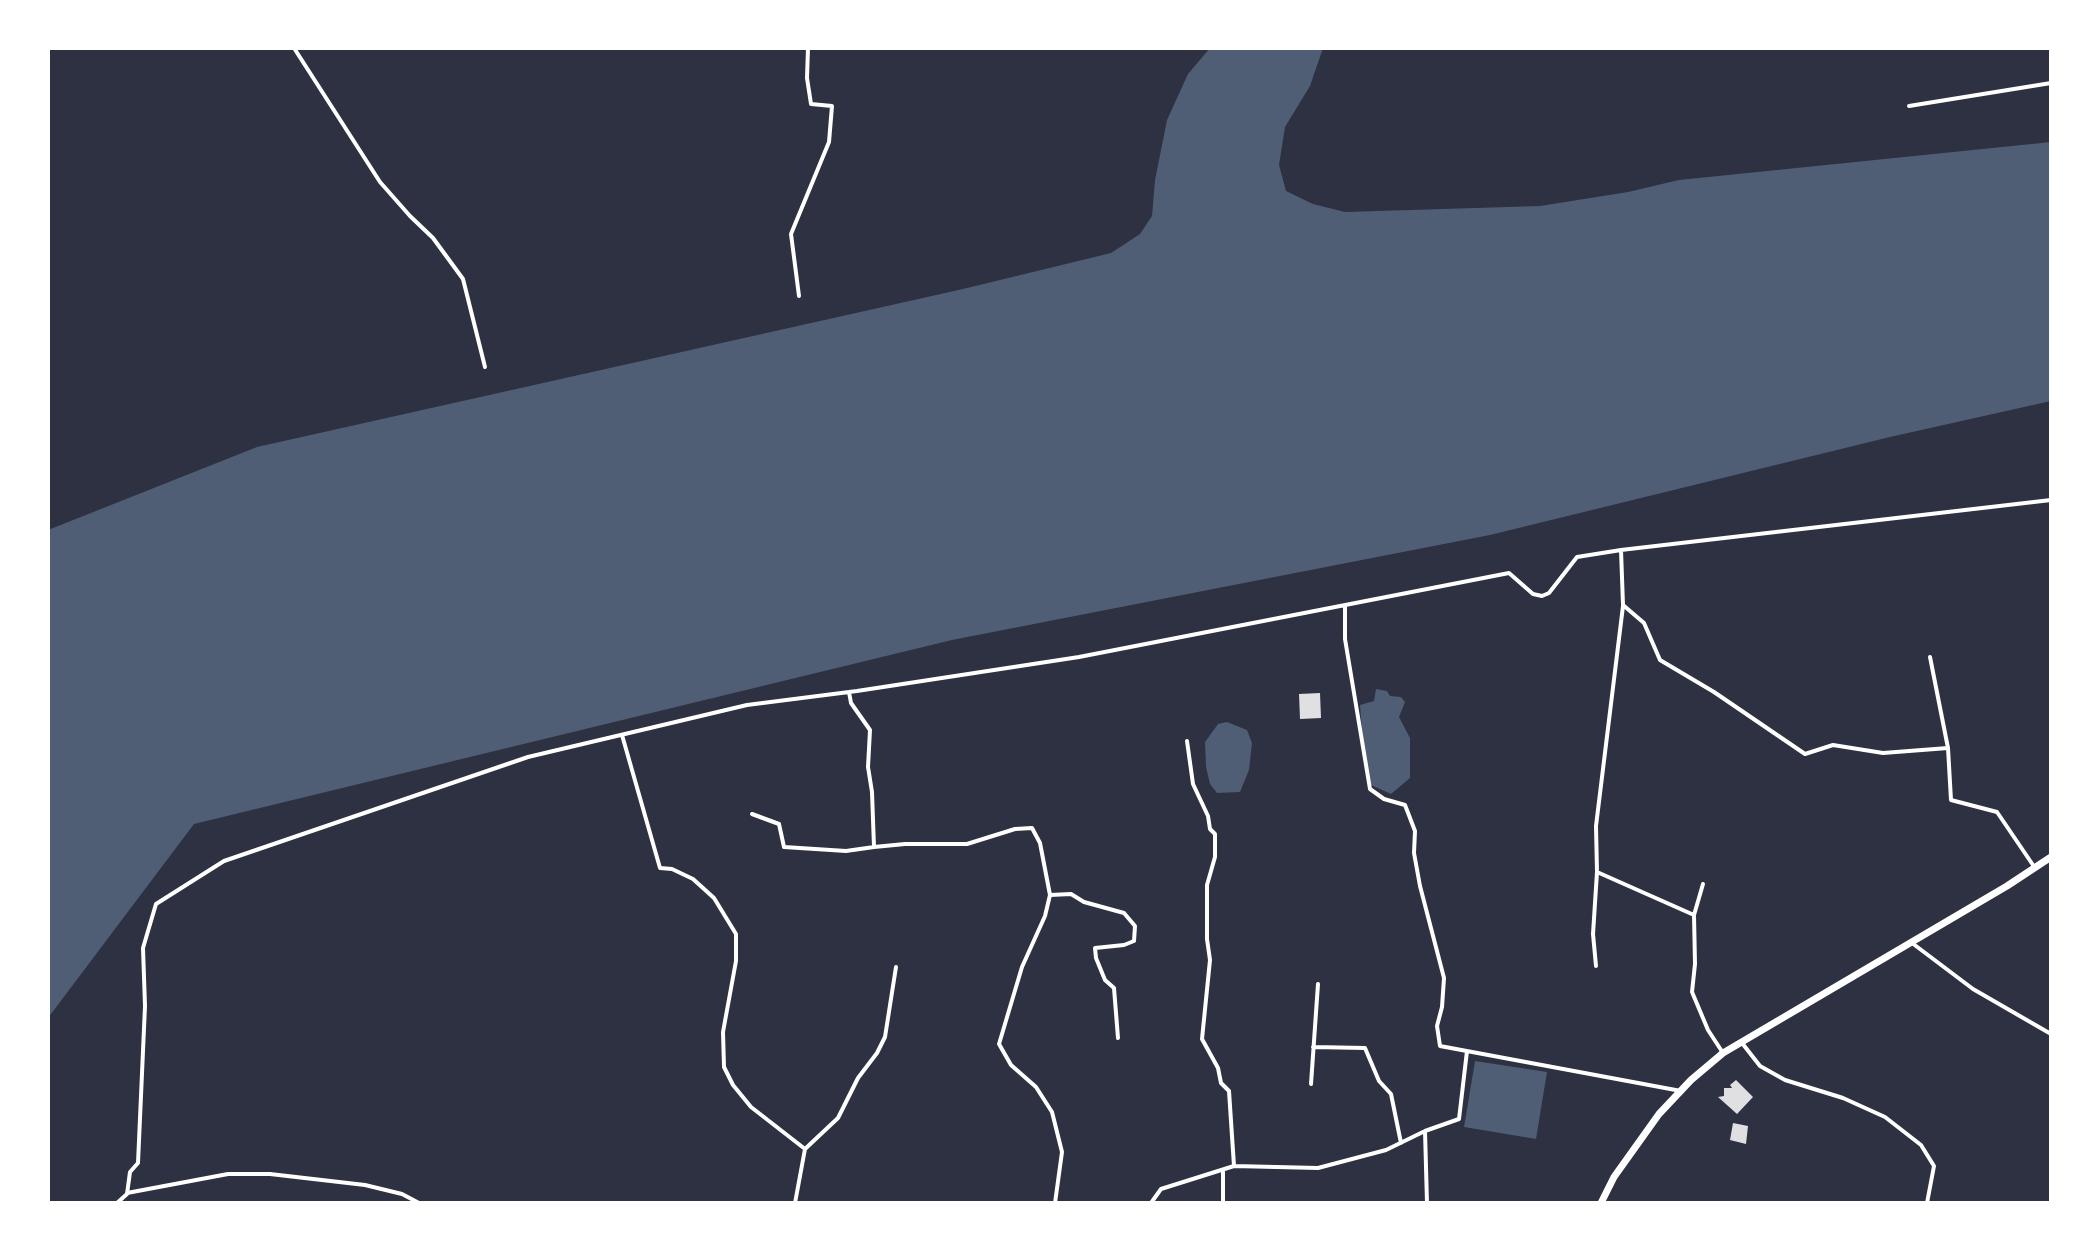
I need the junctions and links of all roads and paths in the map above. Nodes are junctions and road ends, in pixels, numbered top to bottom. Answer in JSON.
{"nodes":[{"id":1,"x":294,"y":48,"type":"edge"},
{"id":2,"x":808,"y":48,"type":"edge"},
{"id":3,"x":2051,"y":83,"type":"edge"},
{"id":4,"x":1909,"y":106,"type":"dead end"},
{"id":5,"x":799,"y":296,"type":"dead end"},
{"id":6,"x":485,"y":367,"type":"dead end"},
{"id":7,"x":2051,"y":500,"type":"edge"},
{"id":8,"x":1621,"y":550,"type":"junction"},
{"id":9,"x":1345,"y":605,"type":"junction"},
{"id":10,"x":1623,"y":605,"type":"junction"},
{"id":11,"x":1930,"y":657,"type":"dead end"},
{"id":12,"x":849,"y":692,"type":"junction"},
{"id":13,"x":622,"y":735,"type":"junction"},
{"id":14,"x":1187,"y":741,"type":"dead end"},
{"id":15,"x":1948,"y":748,"type":"junction"},
{"id":16,"x":752,"y":814,"type":"dead end"},
{"id":17,"x":874,"y":847,"type":"junction"},
{"id":18,"x":2051,"y":857,"type":"edge"},
{"id":19,"x":2035,"y":868,"type":"junction"},
{"id":20,"x":1597,"y":872,"type":"junction"},
{"id":21,"x":1703,"y":884,"type":"dead end"},
{"id":22,"x":1050,"y":895,"type":"junction"},
{"id":23,"x":1694,"y":915,"type":"junction"},
{"id":24,"x":1912,"y":943,"type":"junction"},
{"id":25,"x":1596,"y":966,"type":"dead end"},
{"id":26,"x":896,"y":967,"type":"dead end"},
{"id":27,"x":1318,"y":984,"type":"dead end"},
{"id":28,"x":2051,"y":1034,"type":"edge"},
{"id":29,"x":1118,"y":1038,"type":"dead end"},
{"id":30,"x":1740,"y":1041,"type":"junction"},
{"id":31,"x":1313,"y":1047,"type":"junction"},
{"id":32,"x":1467,"y":1051,"type":"junction"},
{"id":33,"x":1723,"y":1053,"type":"junction"},
{"id":34,"x":1311,"y":1084,"type":"dead end"},
{"id":35,"x":1681,"y":1091,"type":"junction"},
{"id":36,"x":1425,"y":1131,"type":"junction"},
{"id":37,"x":1401,"y":1143,"type":"junction"},
{"id":38,"x":805,"y":1149,"type":"junction"},
{"id":39,"x":1234,"y":1166,"type":"junction"},
{"id":40,"x":1223,"y":1170,"type":"junction"},
{"id":41,"x":127,"y":1194,"type":"junction"},
{"id":42,"x":117,"y":1203,"type":"edge"},
{"id":43,"x":419,"y":1203,"type":"edge"},
{"id":44,"x":795,"y":1203,"type":"edge"},
{"id":45,"x":1055,"y":1203,"type":"edge"},
{"id":46,"x":1151,"y":1203,"type":"edge"},
{"id":47,"x":1223,"y":1203,"type":"edge"},
{"id":48,"x":1427,"y":1203,"type":"edge"},
{"id":49,"x":1601,"y":1203,"type":"edge"},
{"id":50,"x":1927,"y":1203,"type":"edge"}],
"edges":[{"from":1,"to":6,"type":"street"},
{"from":2,"to":5,"type":"street"},
{"from":3,"to":4,"type":"street"},
{"from":7,"to":8,"type":"street"},
{"from":8,"to":9,"type":"street"},
{"from":8,"to":10,"type":"street"},
{"from":9,"to":12,"type":"street"},
{"from":9,"to":32,"type":"street"},
{"from":10,"to":15,"type":"street"},
{"from":10,"to":20,"type":"street"},
{"from":11,"to":15,"type":"street"},
{"from":12,"to":13,"type":"street"},
{"from":12,"to":17,"type":"street"},
{"from":13,"to":38,"type":"street"},
{"from":13,"to":41,"type":"street"},
{"from":14,"to":39,"type":"street"},
{"from":15,"to":19,"type":"street"},
{"from":16,"to":17,"type":"street"},
{"from":17,"to":22,"type":"street"},
{"from":18,"to":19,"type":"main road"},
{"from":19,"to":24,"type":"main road"},
{"from":20,"to":23,"type":"street"},
{"from":20,"to":25,"type":"street"},
{"from":21,"to":23,"type":"street"},
{"from":22,"to":29,"type":"street"},
{"from":22,"to":45,"type":"street"},
{"from":23,"to":33,"type":"street"},
{"from":24,"to":28,"type":"street"},
{"from":24,"to":30,"type":"main road"},
{"from":26,"to":38,"type":"street"},
{"from":27,"to":31,"type":"street"},
{"from":30,"to":33,"type":"main road"},
{"from":30,"to":50,"type":"street"},
{"from":31,"to":34,"type":"street"},
{"from":31,"to":37,"type":"street"},
{"from":32,"to":35,"type":"street"},
{"from":32,"to":36,"type":"street"},
{"from":33,"to":35,"type":"main road"},
{"from":35,"to":49,"type":"main road"},
{"from":36,"to":37,"type":"street"},
{"from":36,"to":48,"type":"street"},
{"from":37,"to":39,"type":"street"},
{"from":38,"to":44,"type":"street"},
{"from":39,"to":40,"type":"street"},
{"from":40,"to":46,"type":"street"},
{"from":40,"to":47,"type":"street"},
{"from":41,"to":42,"type":"street"},
{"from":41,"to":43,"type":"street"}]}
